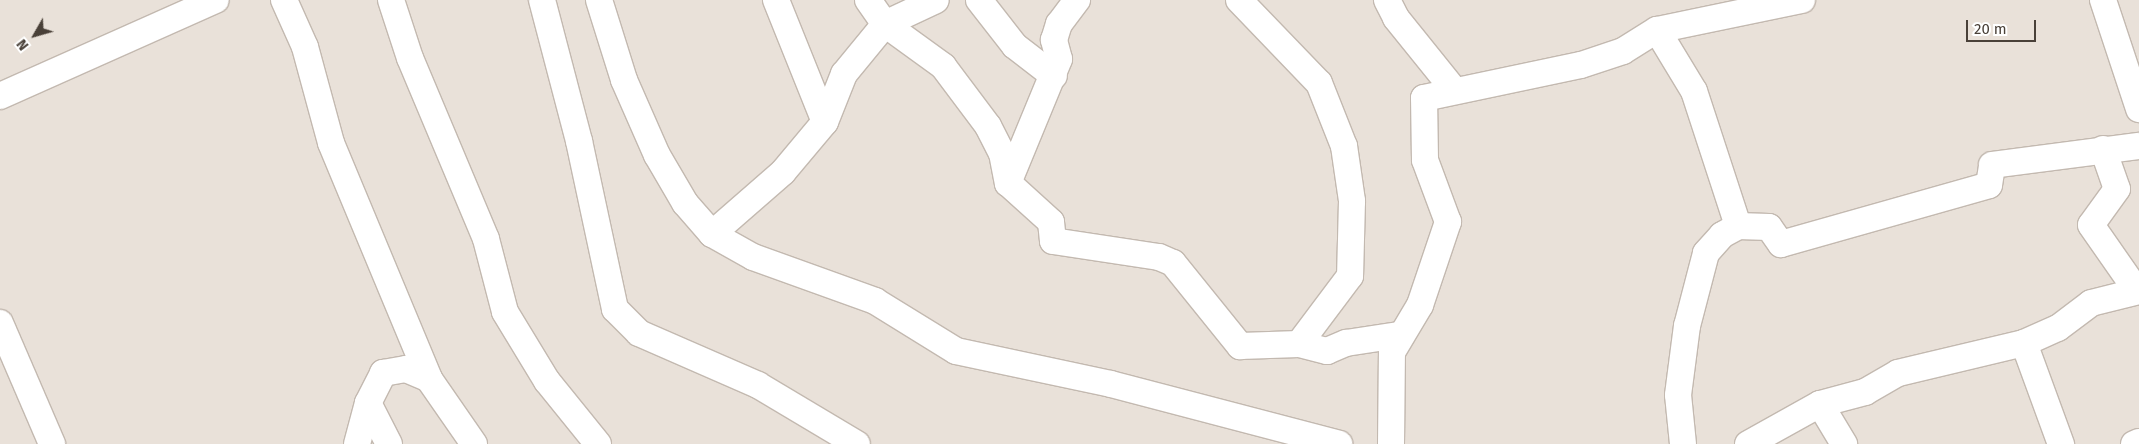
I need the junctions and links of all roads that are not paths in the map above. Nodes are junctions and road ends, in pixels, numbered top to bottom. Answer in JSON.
{"nodes":[{"id":1,"x":216,"y":0,"type":"edge"},
{"id":2,"x":284,"y":0,"type":"edge"},
{"id":3,"x":391,"y":0,"type":"edge"},
{"id":4,"x":542,"y":0,"type":"edge"},
{"id":5,"x":599,"y":0,"type":"edge"},
{"id":6,"x":776,"y":0,"type":"edge"},
{"id":7,"x":868,"y":0,"type":"edge"},
{"id":8,"x":936,"y":0,"type":"edge"},
{"id":9,"x":979,"y":0,"type":"edge"},
{"id":10,"x":1077,"y":0,"type":"edge"},
{"id":11,"x":1239,"y":0,"type":"edge"},
{"id":12,"x":1388,"y":0,"type":"edge"},
{"id":13,"x":1802,"y":0,"type":"edge"},
{"id":14,"x":2103,"y":0,"type":"edge"},
{"id":15,"x":885,"y":24,"type":"junction"},
{"id":16,"x":1657,"y":30,"type":"junction"},
{"id":17,"x":1054,"y":76,"type":"junction"},
{"id":18,"x":1454,"y":90,"type":"junction"},
{"id":19,"x":0,"y":96,"type":"edge"},
{"id":20,"x":2139,"y":109,"type":"edge"},
{"id":21,"x":825,"y":122,"type":"junction"},
{"id":22,"x":2139,"y":146,"type":"edge"},
{"id":23,"x":2103,"y":149,"type":"junction"},
{"id":24,"x":1008,"y":183,"type":"junction"},
{"id":25,"x":1738,"y":226,"type":"junction"},
{"id":26,"x":712,"y":234,"type":"junction"},
{"id":27,"x":2138,"y":291,"type":"edge"},
{"id":28,"x":0,"y":323,"type":"edge"},
{"id":29,"x":1398,"y":335,"type":"junction"},
{"id":30,"x":2024,"y":343,"type":"junction"},
{"id":31,"x":1299,"y":344,"type":"junction"},
{"id":32,"x":429,"y":379,"type":"junction"},
{"id":33,"x":368,"y":403,"type":"junction"},
{"id":34,"x":1820,"y":404,"type":"junction"},
{"id":35,"x":2139,"y":442,"type":"edge"},
{"id":36,"x":52,"y":444,"type":"edge"},
{"id":37,"x":357,"y":444,"type":"edge"},
{"id":38,"x":389,"y":444,"type":"edge"},
{"id":39,"x":474,"y":444,"type":"edge"},
{"id":40,"x":598,"y":444,"type":"edge"},
{"id":41,"x":857,"y":444,"type":"edge"},
{"id":42,"x":1339,"y":444,"type":"edge"},
{"id":43,"x":1391,"y":444,"type":"edge"},
{"id":44,"x":1683,"y":444,"type":"edge"},
{"id":45,"x":1748,"y":444,"type":"edge"},
{"id":46,"x":1844,"y":444,"type":"edge"},
{"id":47,"x":2061,"y":444,"type":"edge"},
{"id":48,"x":2134,"y":444,"type":"edge"}],
"edges":[{"from":1,"to":19,"type":"street"},
{"from":2,"to":32,"type":"street"},
{"from":3,"to":40,"type":"street"},
{"from":4,"to":41,"type":"street"},
{"from":5,"to":26,"type":"street"},
{"from":6,"to":21,"type":"street"},
{"from":7,"to":15,"type":"street"},
{"from":8,"to":15,"type":"street"},
{"from":9,"to":17,"type":"street"},
{"from":10,"to":17,"type":"street"},
{"from":11,"to":31,"type":"street"},
{"from":12,"to":18,"type":"street"},
{"from":13,"to":16,"type":"street"},
{"from":14,"to":20,"type":"street"},
{"from":15,"to":21,"type":"street"},
{"from":15,"to":24,"type":"street"},
{"from":16,"to":18,"type":"street"},
{"from":16,"to":25,"type":"street"},
{"from":17,"to":24,"type":"street"},
{"from":18,"to":29,"type":"street"},
{"from":21,"to":26,"type":"street"},
{"from":22,"to":23,"type":"street"},
{"from":23,"to":25,"type":"street"},
{"from":23,"to":27,"type":"street"},
{"from":24,"to":31,"type":"street"},
{"from":25,"to":44,"type":"street"},
{"from":26,"to":42,"type":"street"},
{"from":27,"to":30,"type":"street"},
{"from":28,"to":36,"type":"street"},
{"from":29,"to":31,"type":"street"},
{"from":29,"to":43,"type":"street"},
{"from":30,"to":34,"type":"street"},
{"from":30,"to":47,"type":"street"},
{"from":32,"to":33,"type":"street"},
{"from":32,"to":39,"type":"street"},
{"from":33,"to":37,"type":"street"},
{"from":33,"to":38,"type":"street"},
{"from":34,"to":45,"type":"street"},
{"from":34,"to":46,"type":"street"},
{"from":35,"to":48,"type":"street"}]}
